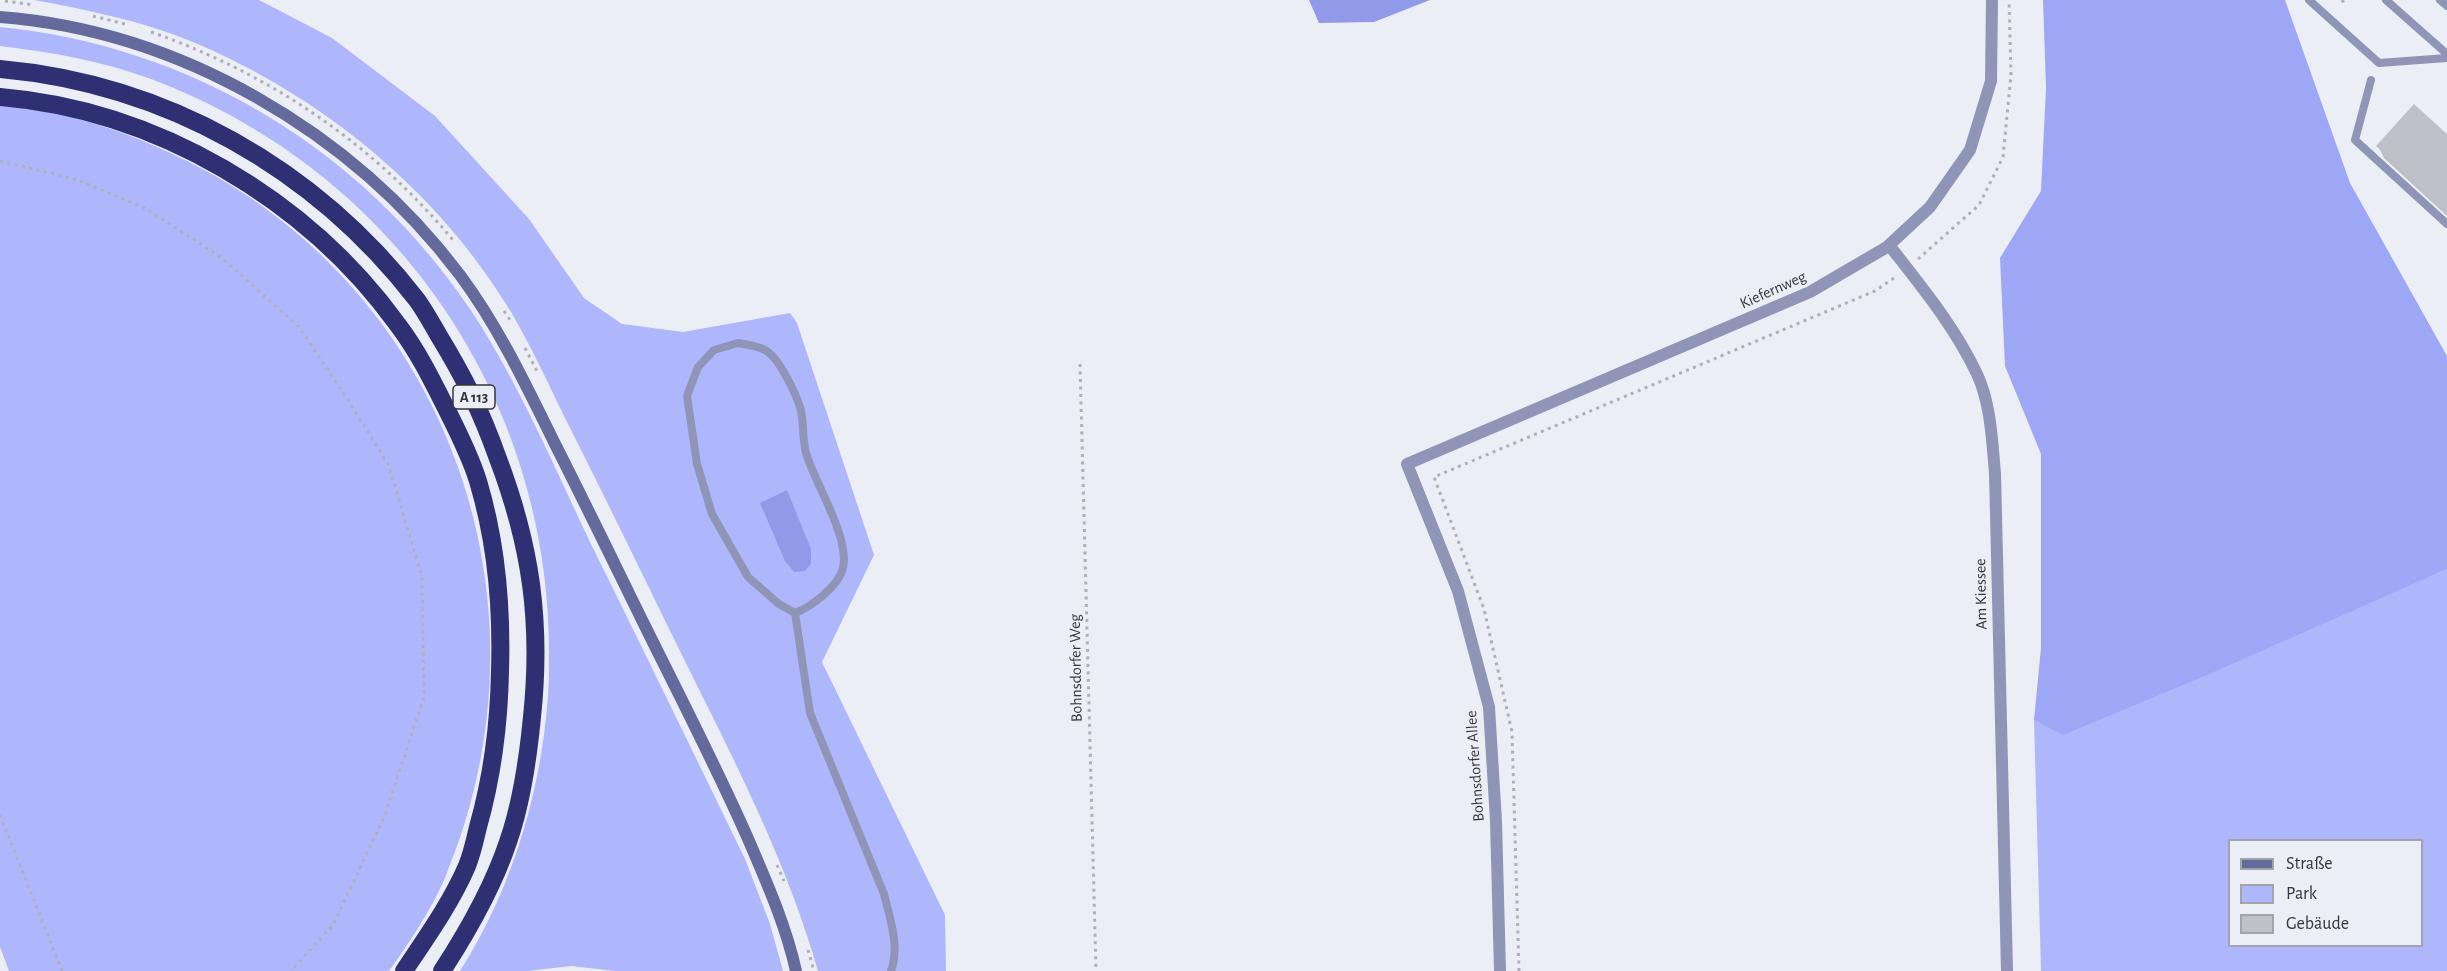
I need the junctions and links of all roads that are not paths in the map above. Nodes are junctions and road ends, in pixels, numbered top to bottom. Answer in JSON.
{"nodes":[{"id":1,"x":1992,"y":0,"type":"edge"},
{"id":2,"x":2309,"y":0,"type":"edge"},
{"id":3,"x":2386,"y":0,"type":"edge"},
{"id":4,"x":2440,"y":0,"type":"edge"},
{"id":5,"x":2447,"y":6,"type":"edge"},
{"id":6,"x":0,"y":17,"type":"edge"},
{"id":7,"x":2447,"y":56,"type":"edge"},
{"id":8,"x":0,"y":69,"type":"edge"},
{"id":9,"x":2371,"y":80,"type":"dead end"},
{"id":10,"x":0,"y":97,"type":"edge"},
{"id":11,"x":2447,"y":224,"type":"edge"},
{"id":12,"x":1889,"y":245,"type":"junction"},
{"id":13,"x":1407,"y":464,"type":"joint"},
{"id":14,"x":795,"y":614,"type":"junction"},
{"id":15,"x":404,"y":971,"type":"edge"},
{"id":16,"x":442,"y":971,"type":"edge"},
{"id":17,"x":796,"y":971,"type":"edge"},
{"id":18,"x":891,"y":971,"type":"edge"},
{"id":19,"x":1500,"y":971,"type":"edge"},
{"id":20,"x":2007,"y":971,"type":"edge"}],
"edges":[{"from":1,"to":12,"type":"street","name":"Kiefernweg"},
{"from":2,"to":7,"type":"lane"},
{"from":3,"to":7,"type":"lane"},
{"from":4,"to":5,"type":"lane"},
{"from":6,"to":17,"type":"street"},
{"from":8,"to":16,"type":"highway","number":"A 113"},
{"from":9,"to":11,"type":"lane"},
{"from":10,"to":15,"type":"highway"},
{"from":12,"to":13,"type":"street","name":"Kiefernweg"},
{"from":12,"to":20,"type":"street","name":"Am Kiessee"},
{"from":13,"to":19,"type":"street","name":"Bohnsdorfer Allee"},
{"from":14,"to":14,"type":"lane"},
{"from":14,"to":18,"type":"lane"}]}
